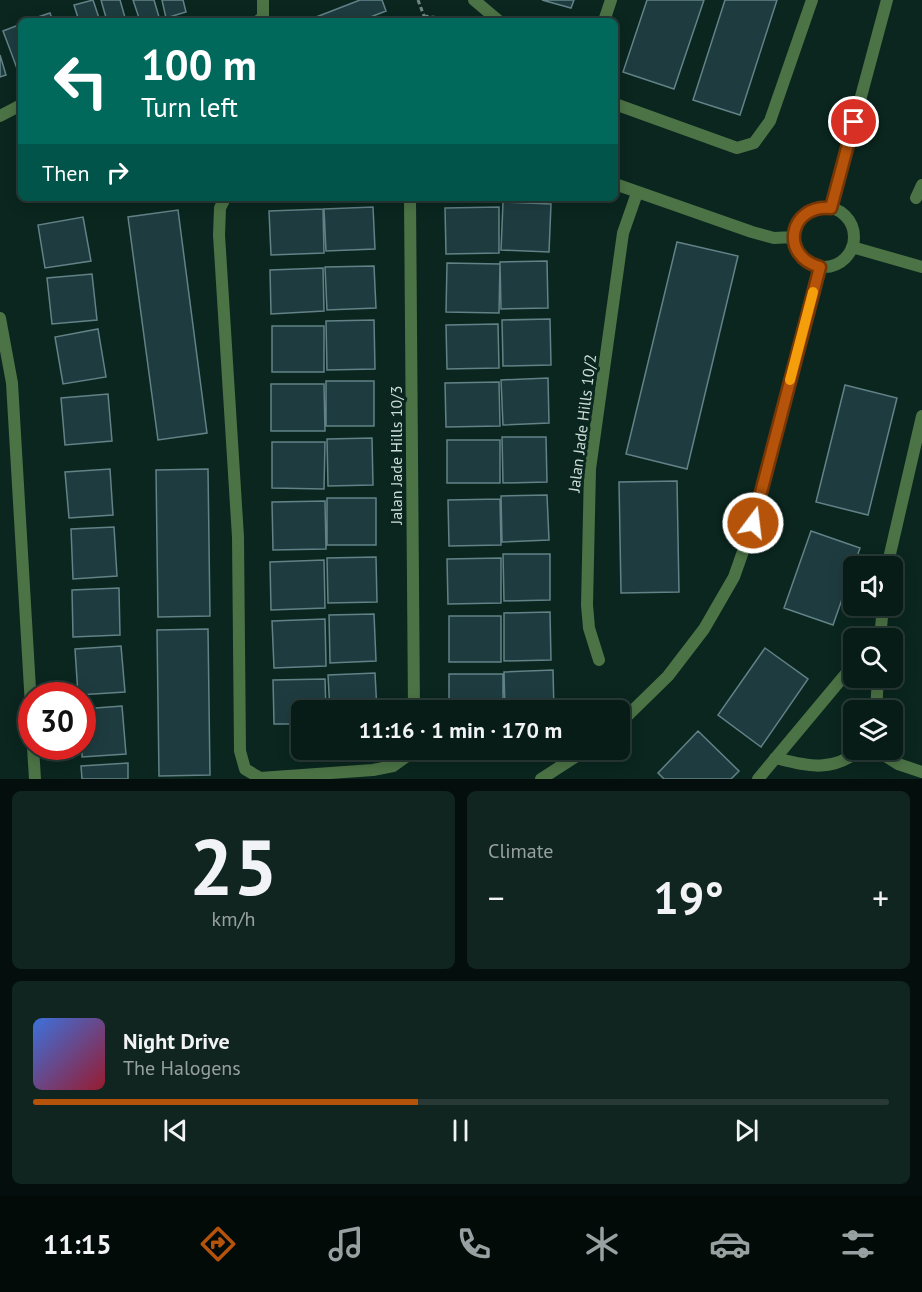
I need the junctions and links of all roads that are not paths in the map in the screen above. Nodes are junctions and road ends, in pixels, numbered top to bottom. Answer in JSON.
{"nodes":[{"id":1,"x":263,"y":0,"type":"edge"},
{"id":2,"x":474,"y":0,"type":"edge"},
{"id":3,"x":611,"y":0,"type":"edge"},
{"id":4,"x":812,"y":0,"type":"edge"},
{"id":5,"x":887,"y":0,"type":"edge"},
{"id":6,"x":261,"y":18,"type":"edge"},
{"id":7,"x":495,"y":18,"type":"edge"},
{"id":8,"x":605,"y":18,"type":"edge"},
{"id":9,"x":618,"y":105,"type":"edge"},
{"id":10,"x":18,"y":107,"type":"edge"},
{"id":11,"x":0,"y":116,"type":"edge"},
{"id":12,"x":618,"y":185,"type":"edge"},
{"id":13,"x":922,"y":185,"type":"edge"},
{"id":14,"x":637,"y":193,"type":"junction"},
{"id":15,"x":916,"y":198,"type":"dead end"},
{"id":16,"x":224,"y":201,"type":"edge"},
{"id":17,"x":410,"y":201,"type":"edge"},
{"id":18,"x":831,"y":208,"type":"junction"},
{"id":19,"x":794,"y":237,"type":"junction"},
{"id":20,"x":852,"y":247,"type":"junction"},
{"id":21,"x":820,"y":267,"type":"junction"},
{"id":22,"x":922,"y":267,"type":"edge"},
{"id":23,"x":0,"y":318,"type":"edge"},
{"id":24,"x":922,"y":416,"type":"edge"},
{"id":25,"x":890,"y":556,"type":"edge"},
{"id":26,"x":599,"y":660,"type":"dead end"},
{"id":27,"x":843,"y":677,"type":"edge"},
{"id":28,"x":30,"y":682,"type":"edge"},
{"id":29,"x":414,"y":700,"type":"edge"},
{"id":30,"x":630,"y":713,"type":"edge"},
{"id":31,"x":775,"y":758,"type":"junction"},
{"id":32,"x":33,"y":760,"type":"edge"},
{"id":33,"x":401,"y":760,"type":"edge"},
{"id":34,"x":570,"y":760,"type":"edge"},
{"id":35,"x":847,"y":760,"type":"edge"},
{"id":36,"x":892,"y":760,"type":"edge"},
{"id":37,"x":922,"y":772,"type":"edge"},
{"id":38,"x":260,"y":778,"type":"edge"},
{"id":39,"x":34,"y":779,"type":"edge"},
{"id":40,"x":540,"y":779,"type":"edge"},
{"id":41,"x":758,"y":779,"type":"edge"}],
"edges":[{"from":1,"to":6,"type":"street"},
{"from":2,"to":7,"type":"street"},
{"from":3,"to":8,"type":"street"},
{"from":4,"to":9,"type":"street"},
{"from":5,"to":18,"type":"street"},
{"from":10,"to":11,"type":"street"},
{"from":12,"to":14,"type":"street"},
{"from":13,"to":15,"type":"street"},
{"from":14,"to":19,"type":"street"},
{"from":14,"to":26,"type":"street","name":"Jalan Jade Hills 10/2"},
{"from":16,"to":38,"type":"street"},
{"from":17,"to":29,"type":"street","name":"Jalan Jade Hills 10/3"},
{"from":18,"to":19,"type":"street"},
{"from":18,"to":20,"type":"street"},
{"from":19,"to":21,"type":"street"},
{"from":20,"to":21,"type":"street"},
{"from":20,"to":22,"type":"street"},
{"from":21,"to":30,"type":"street"},
{"from":23,"to":28,"type":"street"},
{"from":24,"to":25,"type":"street"},
{"from":27,"to":31,"type":"street"},
{"from":31,"to":35,"type":"street"},
{"from":31,"to":41,"type":"street"},
{"from":32,"to":39,"type":"street"},
{"from":33,"to":38,"type":"street"},
{"from":34,"to":40,"type":"street"},
{"from":36,"to":37,"type":"street"}]}
